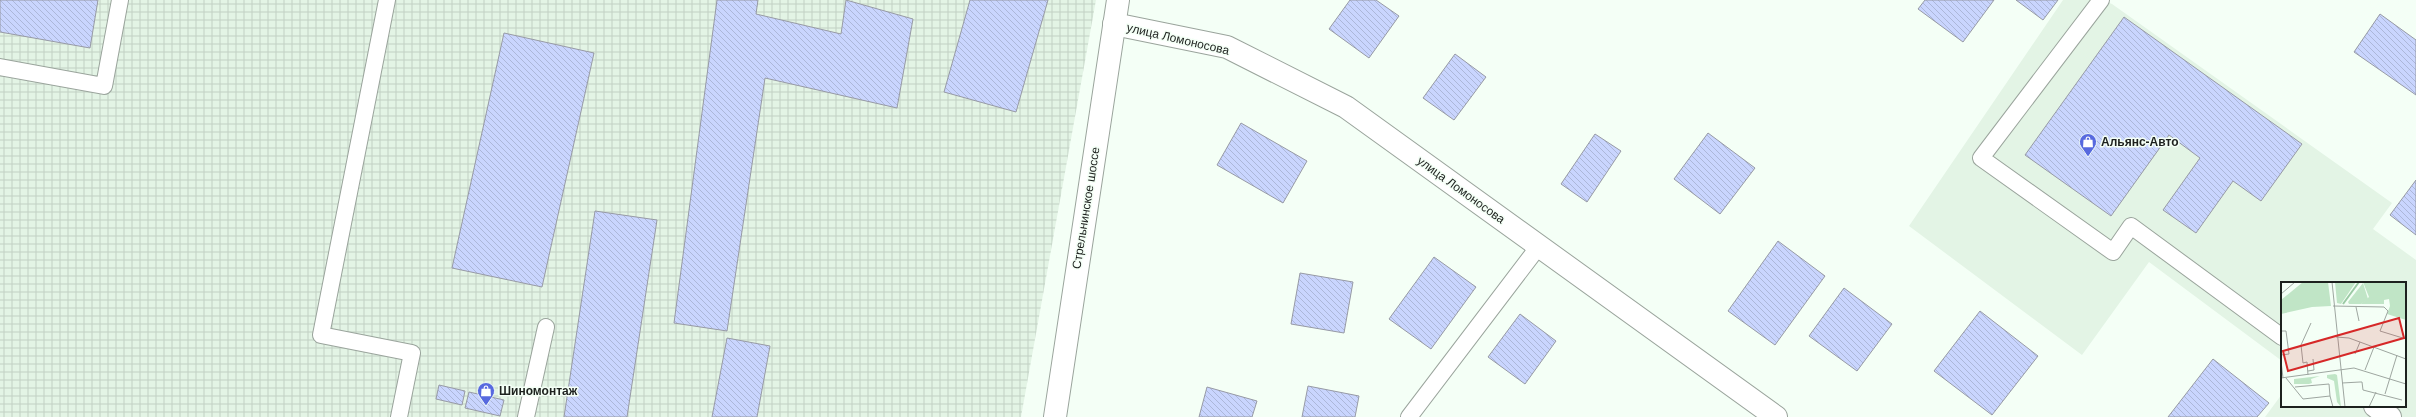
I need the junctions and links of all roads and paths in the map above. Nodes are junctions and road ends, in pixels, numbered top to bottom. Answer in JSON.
{"nodes":[{"id":1,"x":120,"y":0,"type":"edge"},
{"id":2,"x":387,"y":0,"type":"edge"},
{"id":3,"x":1118,"y":0,"type":"edge"},
{"id":4,"x":2101,"y":0,"type":"edge"},
{"id":5,"x":1114,"y":24,"type":"junction"},
{"id":6,"x":0,"y":67,"type":"edge"},
{"id":7,"x":1539,"y":246,"type":"junction"},
{"id":8,"x":546,"y":327,"type":"dead end"},
{"id":9,"x":2281,"y":337,"type":"edge"},
{"id":10,"x":2376,"y":407,"type":"edge"},
{"id":11,"x":399,"y":417,"type":"edge"},
{"id":12,"x":526,"y":417,"type":"edge"},
{"id":13,"x":1055,"y":417,"type":"edge"},
{"id":14,"x":1409,"y":417,"type":"edge"},
{"id":15,"x":1776,"y":417,"type":"edge"},
{"id":16,"x":2390,"y":417,"type":"edge"}],
"edges":[{"from":1,"to":6,"type":"lane"},
{"from":2,"to":11,"type":"lane"},
{"from":3,"to":5,"type":"street","name":"Стрельнинское шоссе"},
{"from":4,"to":9,"type":"lane"},
{"from":5,"to":7,"type":"street","name":"улица Ломоносова"},
{"from":5,"to":13,"type":"street","name":"Стрельнинское шоссе"},
{"from":7,"to":14,"type":"lane"},
{"from":7,"to":15,"type":"street","name":"улица Ломоносова"},
{"from":8,"to":12,"type":"lane"},
{"from":10,"to":16,"type":"street"}]}
